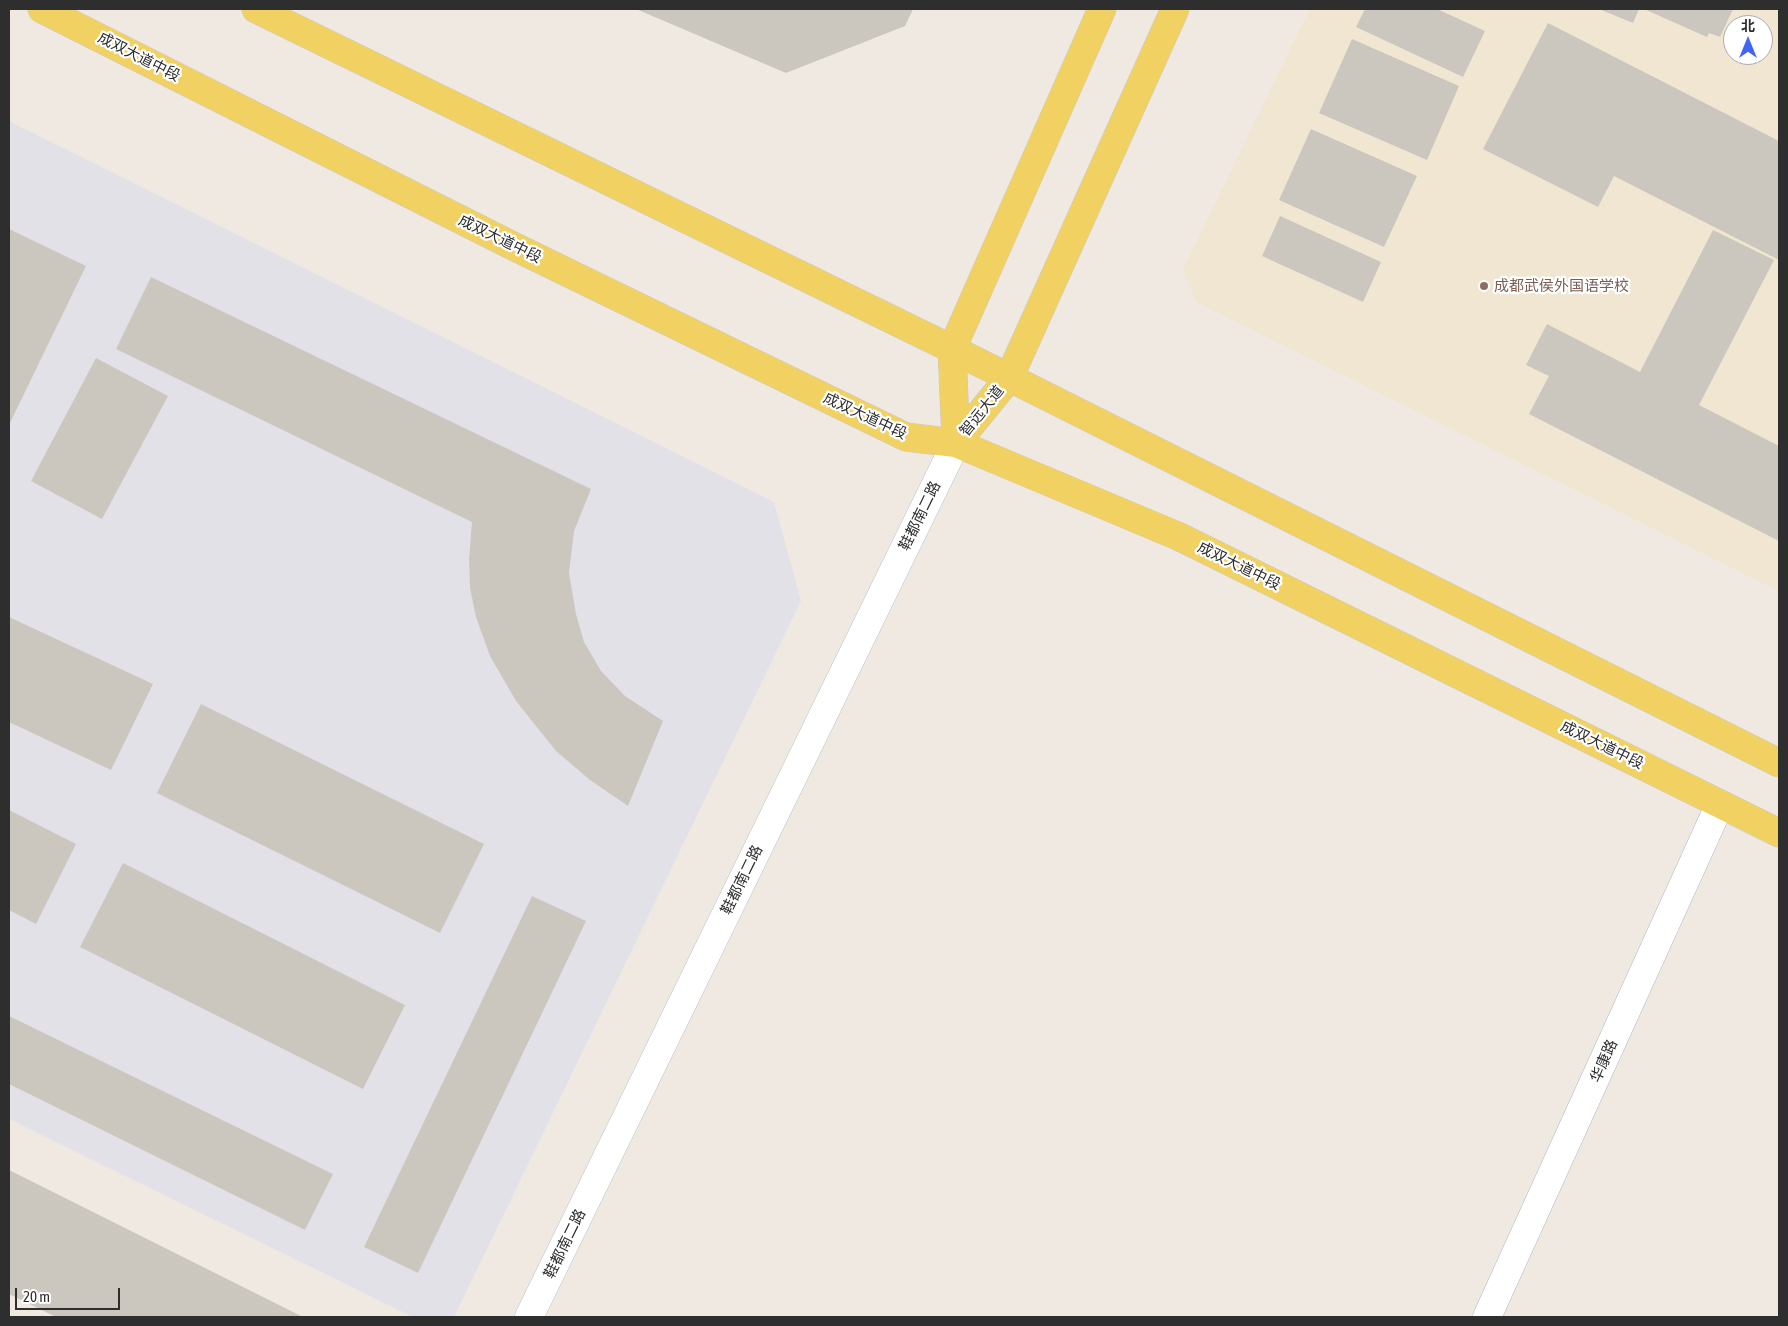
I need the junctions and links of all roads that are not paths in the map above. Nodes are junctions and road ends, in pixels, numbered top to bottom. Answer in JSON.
{"nodes":[{"id":1,"x":42,"y":9,"type":"edge"},
{"id":2,"x":256,"y":9,"type":"edge"},
{"id":3,"x":1102,"y":9,"type":"edge"},
{"id":4,"x":1175,"y":9,"type":"edge"},
{"id":5,"x":952,"y":350,"type":"junction"},
{"id":6,"x":1009,"y":378,"type":"junction"},
{"id":7,"x":956,"y":443,"type":"junction"},
{"id":8,"x":1779,"y":763,"type":"edge"},
{"id":9,"x":1720,"y":804,"type":"junction"},
{"id":10,"x":1779,"y":833,"type":"edge"},
{"id":11,"x":529,"y":1317,"type":"edge"},
{"id":12,"x":1487,"y":1317,"type":"edge"}],
"edges":[{"from":1,"to":7,"type":"main road","name":"成双大道中段"},
{"from":2,"to":5,"type":"main road"},
{"from":3,"to":5,"type":"main road","name":"智远大道"},
{"from":4,"to":6,"type":"main road","name":"智远大道"},
{"from":5,"to":6,"type":"main road"},
{"from":5,"to":7,"type":"main road","name":"智远大道"},
{"from":6,"to":7,"type":"main road","name":"智远大道"},
{"from":6,"to":8,"type":"main road"},
{"from":7,"to":9,"type":"main road","name":"成双大道中段"},
{"from":7,"to":11,"type":"street","name":"鞋都南二路"},
{"from":9,"to":10,"type":"main road","name":"成双大道中段"},
{"from":9,"to":12,"type":"street","name":"华康路"}]}
